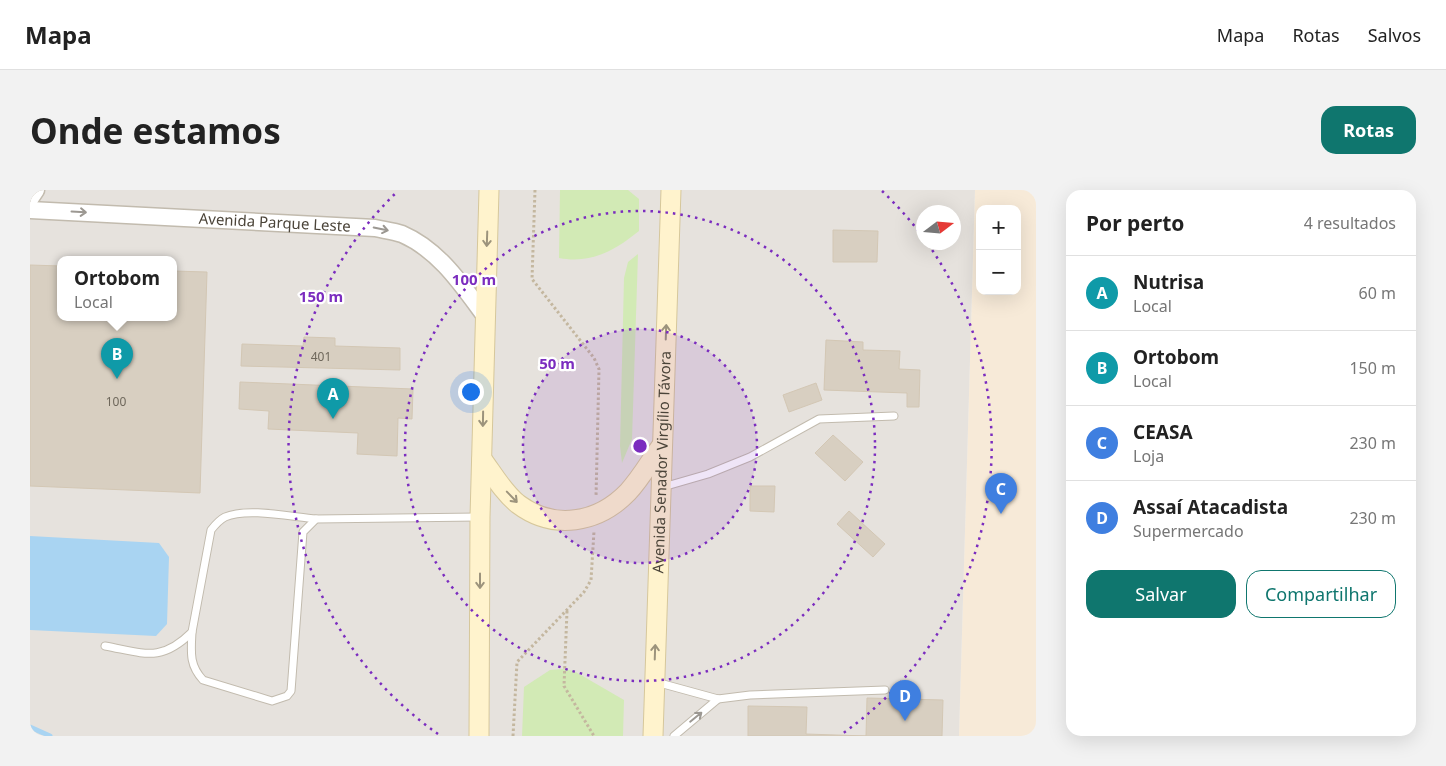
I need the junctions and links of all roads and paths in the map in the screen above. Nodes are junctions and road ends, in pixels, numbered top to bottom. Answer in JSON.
{"nodes":[{"id":1,"x":36,"y":190,"type":"edge"},
{"id":2,"x":489,"y":190,"type":"edge"},
{"id":3,"x":535,"y":190,"type":"edge"},
{"id":4,"x":671,"y":190,"type":"edge"},
{"id":5,"x":30,"y":199,"type":"edge"},
{"id":6,"x":30,"y":210,"type":"edge"},
{"id":7,"x":485,"y":316,"type":"junction"},
{"id":8,"x":894,"y":416,"type":"dead end"},
{"id":9,"x":662,"y":445,"type":"junction"},
{"id":10,"x":482,"y":459,"type":"junction"},
{"id":11,"x":660,"y":488,"type":"junction"},
{"id":12,"x":595,"y":515,"type":"junction"},
{"id":13,"x":480,"y":517,"type":"junction"},
{"id":14,"x":316,"y":519,"type":"junction"},
{"id":15,"x":567,"y":610,"type":"junction"},
{"id":16,"x":192,"y":632,"type":"junction"},
{"id":17,"x":105,"y":646,"type":"dead end"},
{"id":18,"x":654,"y":682,"type":"junction"},
{"id":19,"x":885,"y":690,"type":"dead end"},
{"id":20,"x":718,"y":699,"type":"junction"},
{"id":21,"x":479,"y":736,"type":"edge"},
{"id":22,"x":513,"y":736,"type":"edge"},
{"id":23,"x":594,"y":736,"type":"edge"},
{"id":24,"x":652,"y":736,"type":"edge"},
{"id":25,"x":674,"y":736,"type":"edge"}],
"edges":[{"from":1,"to":5,"type":"street"},
{"from":2,"to":7,"type":"main road","one_way":true},
{"from":3,"to":12,"type":"path"},
{"from":9,"to":4,"type":"main road","name":"Avenida Senador Virgílio Távora","one_way":true},
{"from":6,"to":7,"type":"street","name":"Avenida Parque Leste","one_way":true},
{"from":7,"to":10,"type":"main road","one_way":true},
{"from":8,"to":11,"type":"lane"},
{"from":9,"to":11,"type":"main road","name":"Avenida Senador Virgílio Távora"},
{"from":9,"to":12,"type":"main road"},
{"from":10,"to":12,"type":"main road","one_way":true},
{"from":10,"to":13,"type":"main road"},
{"from":18,"to":11,"type":"main road","name":"Avenida Senador Virgílio Távora","one_way":true},
{"from":12,"to":15,"type":"path"},
{"from":13,"to":14,"type":"lane"},
{"from":13,"to":21,"type":"main road","one_way":true},
{"from":14,"to":16,"type":"lane"},
{"from":14,"to":16,"type":"lane"},
{"from":15,"to":22,"type":"path"},
{"from":15,"to":23,"type":"path"},
{"from":16,"to":17,"type":"lane"},
{"from":18,"to":20,"type":"lane"},
{"from":18,"to":24,"type":"main road","name":"Avenida Senador Virgílio Távora"},
{"from":19,"to":20,"type":"lane"},
{"from":25,"to":20,"type":"lane","one_way":true}]}
